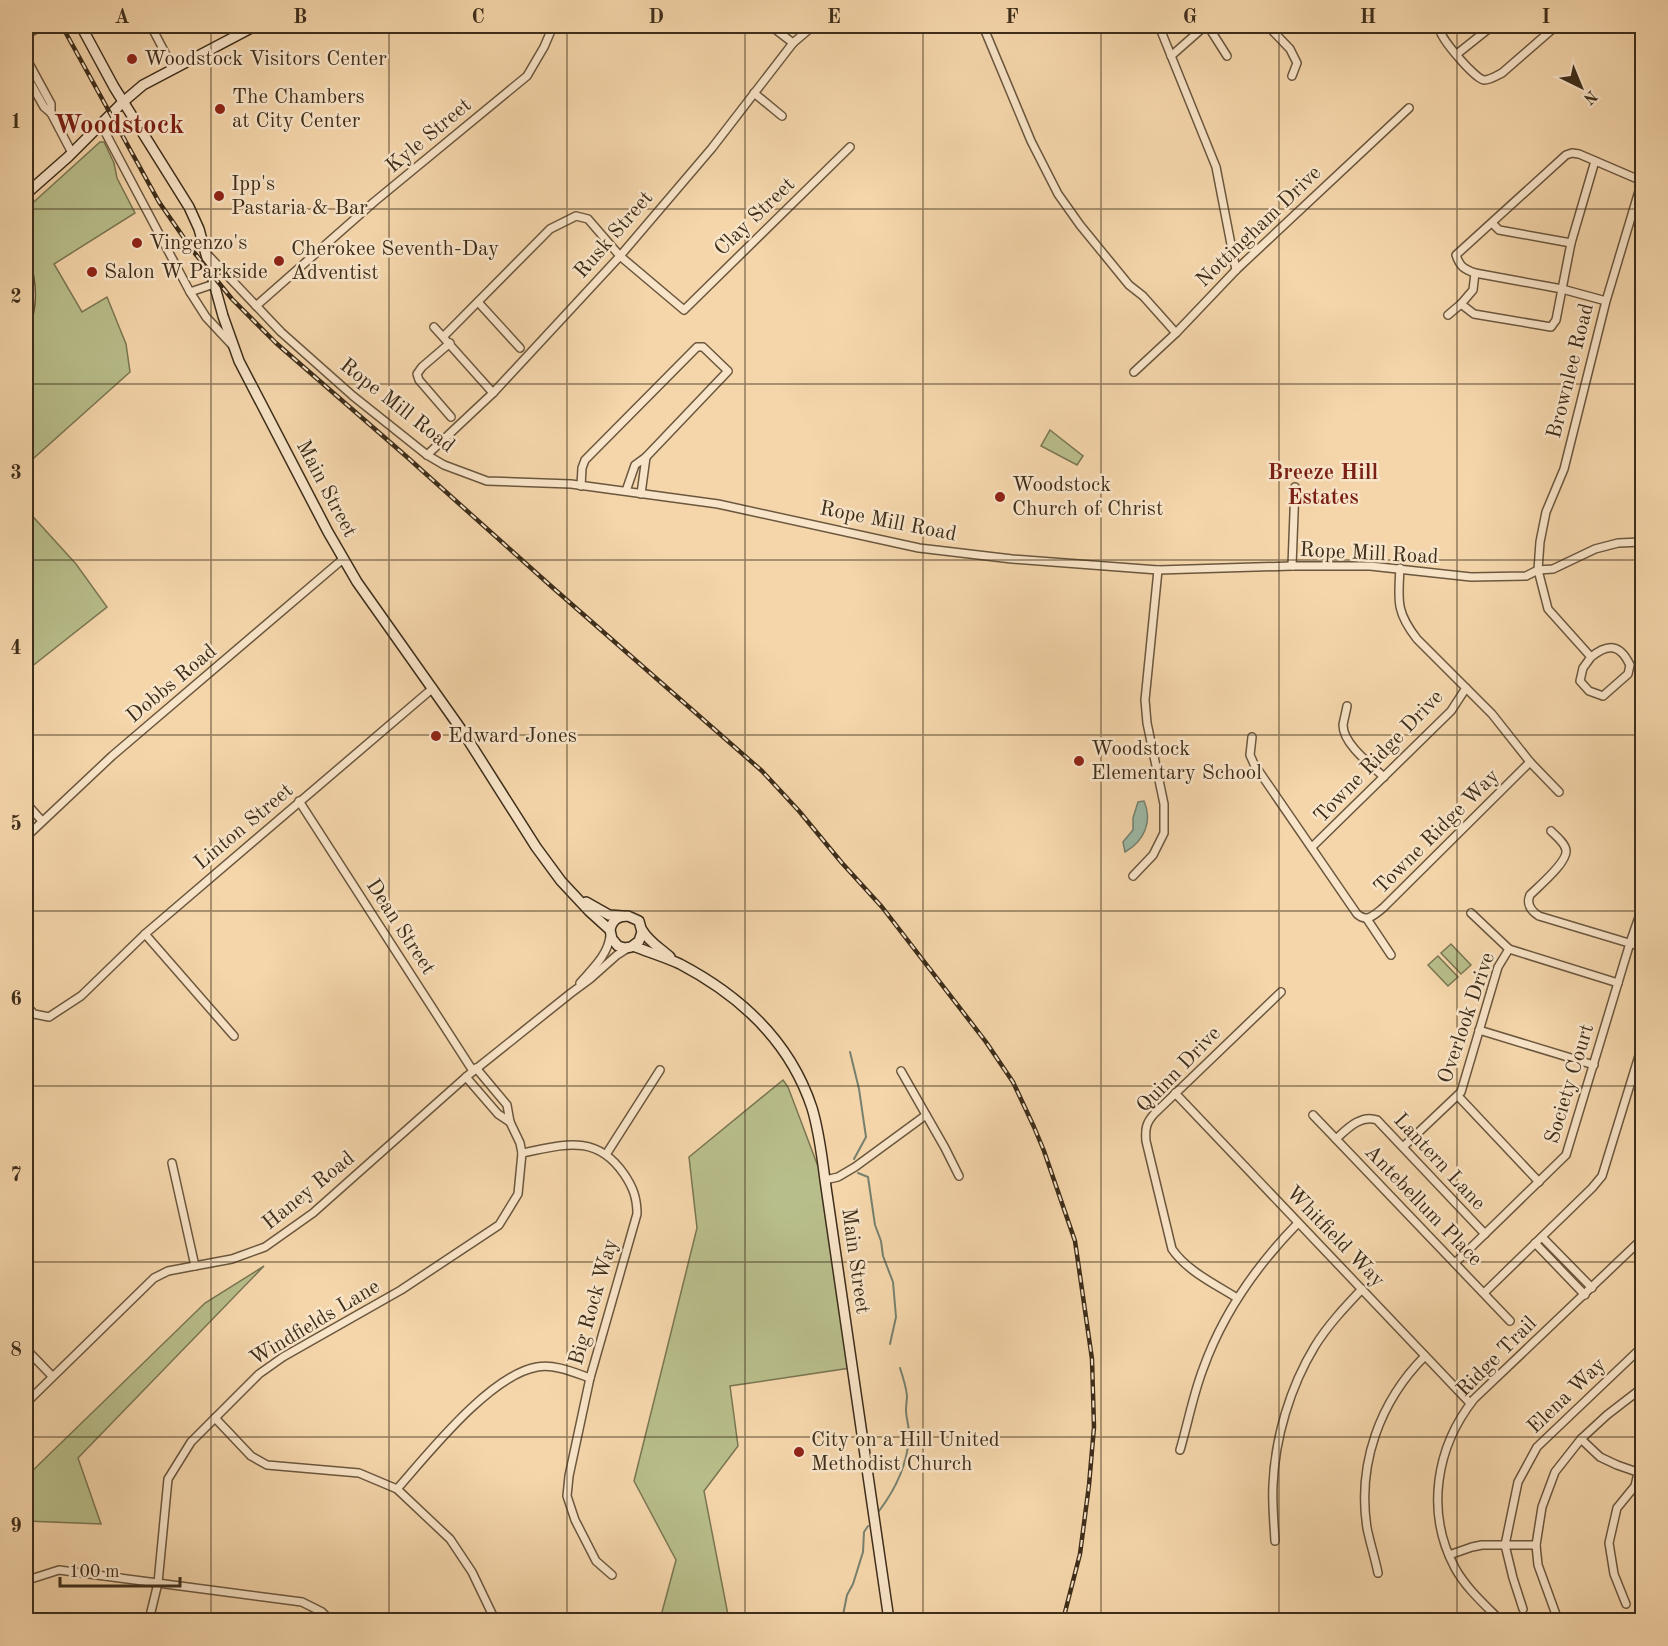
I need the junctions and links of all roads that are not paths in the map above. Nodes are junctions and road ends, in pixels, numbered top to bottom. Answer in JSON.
{"nodes":[{"id":1,"x":81,"y":26,"type":"edge"},
{"id":2,"x":151,"y":26,"type":"edge"},
{"id":3,"x":255,"y":26,"type":"edge"},
{"id":4,"x":553,"y":26,"type":"edge"},
{"id":5,"x":771,"y":26,"type":"edge"},
{"id":6,"x":813,"y":26,"type":"edge"},
{"id":7,"x":983,"y":26,"type":"edge"},
{"id":8,"x":1160,"y":26,"type":"edge"},
{"id":9,"x":1206,"y":26,"type":"edge"},
{"id":10,"x":1268,"y":26,"type":"edge"},
{"id":11,"x":1440,"y":26,"type":"edge"},
{"id":12,"x":1492,"y":26,"type":"edge"},
{"id":13,"x":1556,"y":26,"type":"edge"},
{"id":14,"x":36,"y":27,"type":"edge"},
{"id":15,"x":26,"y":35,"type":"edge"},
{"id":16,"x":793,"y":43,"type":"junction"},
{"id":17,"x":1457,"y":54,"type":"junction"},
{"id":18,"x":1171,"y":56,"type":"junction"},
{"id":19,"x":1227,"y":56,"type":"dead end"},
{"id":20,"x":26,"y":58,"type":"edge"},
{"id":21,"x":173,"y":68,"type":"junction"},
{"id":22,"x":26,"y":75,"type":"edge"},
{"id":23,"x":1292,"y":76,"type":"dead end"},
{"id":24,"x":754,"y":93,"type":"junction"},
{"id":25,"x":123,"y":102,"type":"junction"},
{"id":26,"x":1409,"y":108,"type":"dead end"},
{"id":27,"x":51,"y":113,"type":"junction"},
{"id":28,"x":782,"y":116,"type":"dead end"},
{"id":29,"x":99,"y":127,"type":"junction"},
{"id":30,"x":850,"y":147,"type":"dead end"},
{"id":31,"x":72,"y":153,"type":"junction"},
{"id":32,"x":1595,"y":161,"type":"junction"},
{"id":33,"x":1642,"y":181,"type":"edge"},
{"id":34,"x":26,"y":194,"type":"edge"},
{"id":35,"x":1492,"y":223,"type":"junction"},
{"id":36,"x":1571,"y":243,"type":"junction"},
{"id":37,"x":207,"y":254,"type":"junction"},
{"id":38,"x":620,"y":256,"type":"junction"},
{"id":39,"x":26,"y":258,"type":"edge"},
{"id":40,"x":1236,"y":270,"type":"junction"},
{"id":41,"x":1475,"y":273,"type":"junction"},
{"id":42,"x":214,"y":284,"type":"junction"},
{"id":43,"x":1563,"y":289,"type":"junction"},
{"id":44,"x":190,"y":292,"type":"junction"},
{"id":45,"x":1606,"y":301,"type":"junction"},
{"id":46,"x":478,"y":302,"type":"junction"},
{"id":47,"x":1461,"y":303,"type":"junction"},
{"id":48,"x":256,"y":306,"type":"junction"},
{"id":49,"x":1448,"y":315,"type":"dead end"},
{"id":50,"x":26,"y":327,"type":"edge"},
{"id":51,"x":434,"y":327,"type":"dead end"},
{"id":52,"x":1176,"y":333,"type":"junction"},
{"id":53,"x":444,"y":336,"type":"junction"},
{"id":54,"x":450,"y":343,"type":"junction"},
{"id":55,"x":233,"y":346,"type":"junction"},
{"id":56,"x":520,"y":348,"type":"dead end"},
{"id":57,"x":1134,"y":372,"type":"dead end"},
{"id":58,"x":494,"y":393,"type":"junction"},
{"id":59,"x":452,"y":417,"type":"dead end"},
{"id":60,"x":427,"y":455,"type":"junction"},
{"id":61,"x":646,"y":457,"type":"junction"},
{"id":62,"x":581,"y":486,"type":"junction"},
{"id":63,"x":1295,"y":487,"type":"dead end"},
{"id":64,"x":626,"y":491,"type":"junction"},
{"id":65,"x":641,"y":494,"type":"junction"},
{"id":66,"x":1642,"y":542,"type":"edge"},
{"id":67,"x":343,"y":559,"type":"junction"},
{"id":68,"x":1292,"y":566,"type":"junction"},
{"id":69,"x":1400,"y":568,"type":"junction"},
{"id":70,"x":1158,"y":570,"type":"junction"},
{"id":71,"x":1538,"y":570,"type":"junction"},
{"id":72,"x":1591,"y":657,"type":"junction"},
{"id":73,"x":433,"y":688,"type":"junction"},
{"id":74,"x":1466,"y":688,"type":"junction"},
{"id":75,"x":1347,"y":706,"type":"dead end"},
{"id":76,"x":1252,"y":737,"type":"dead end"},
{"id":77,"x":1530,"y":762,"type":"junction"},
{"id":78,"x":1384,"y":777,"type":"junction"},
{"id":79,"x":1559,"y":792,"type":"dead end"},
{"id":80,"x":300,"y":801,"type":"junction"},
{"id":81,"x":26,"y":803,"type":"edge"},
{"id":82,"x":42,"y":821,"type":"junction"},
{"id":83,"x":1551,"y":831,"type":"dead end"},
{"id":84,"x":26,"y":837,"type":"edge"},
{"id":85,"x":1312,"y":847,"type":"junction"},
{"id":86,"x":1133,"y":876,"type":"dead end"},
{"id":87,"x":573,"y":892,"type":"junction"},
{"id":88,"x":1642,"y":911,"type":"edge"},
{"id":89,"x":1471,"y":913,"type":"dead end"},
{"id":90,"x":625,"y":916,"type":"junction"},
{"id":91,"x":1367,"y":919,"type":"junction"},
{"id":92,"x":642,"y":930,"type":"junction"},
{"id":93,"x":610,"y":933,"type":"junction"},
{"id":94,"x":145,"y":934,"type":"junction"},
{"id":95,"x":1630,"y":943,"type":"junction"},
{"id":96,"x":630,"y":947,"type":"junction"},
{"id":97,"x":1642,"y":947,"type":"edge"},
{"id":98,"x":1509,"y":949,"type":"junction"},
{"id":99,"x":1391,"y":955,"type":"dead end"},
{"id":100,"x":679,"y":964,"type":"junction"},
{"id":101,"x":1618,"y":983,"type":"junction"},
{"id":102,"x":1281,"y":992,"type":"dead end"},
{"id":103,"x":571,"y":993,"type":"junction"},
{"id":104,"x":26,"y":1005,"type":"edge"},
{"id":105,"x":1479,"y":1030,"type":"junction"},
{"id":106,"x":234,"y":1036,"type":"dead end"},
{"id":107,"x":1642,"y":1047,"type":"edge"},
{"id":108,"x":1594,"y":1065,"type":"junction"},
{"id":109,"x":475,"y":1069,"type":"junction"},
{"id":110,"x":660,"y":1070,"type":"dead end"},
{"id":111,"x":901,"y":1071,"type":"dead end"},
{"id":112,"x":466,"y":1077,"type":"junction"},
{"id":113,"x":1175,"y":1093,"type":"junction"},
{"id":114,"x":1458,"y":1096,"type":"junction"},
{"id":115,"x":926,"y":1115,"type":"junction"},
{"id":116,"x":1313,"y":1115,"type":"dead end"},
{"id":117,"x":510,"y":1122,"type":"junction"},
{"id":118,"x":1336,"y":1139,"type":"junction"},
{"id":119,"x":1403,"y":1147,"type":"junction"},
{"id":120,"x":522,"y":1153,"type":"junction"},
{"id":121,"x":607,"y":1153,"type":"junction"},
{"id":122,"x":172,"y":1164,"type":"dead end"},
{"id":123,"x":959,"y":1176,"type":"dead end"},
{"id":124,"x":825,"y":1180,"type":"junction"},
{"id":125,"x":1539,"y":1182,"type":"junction"},
{"id":126,"x":1298,"y":1223,"type":"junction"},
{"id":127,"x":1485,"y":1234,"type":"junction"},
{"id":128,"x":1542,"y":1237,"type":"junction"},
{"id":129,"x":1642,"y":1239,"type":"edge"},
{"id":130,"x":1535,"y":1243,"type":"junction"},
{"id":131,"x":1455,"y":1263,"type":"junction"},
{"id":132,"x":195,"y":1266,"type":"junction"},
{"id":133,"x":1592,"y":1288,"type":"junction"},
{"id":134,"x":1362,"y":1289,"type":"junction"},
{"id":135,"x":1484,"y":1293,"type":"junction"},
{"id":136,"x":1585,"y":1295,"type":"junction"},
{"id":137,"x":1237,"y":1298,"type":"junction"},
{"id":138,"x":1510,"y":1320,"type":"dead end"},
{"id":139,"x":1642,"y":1347,"type":"edge"},
{"id":140,"x":26,"y":1348,"type":"edge"},
{"id":141,"x":1425,"y":1356,"type":"junction"},
{"id":142,"x":52,"y":1376,"type":"junction"},
{"id":143,"x":590,"y":1378,"type":"junction"},
{"id":144,"x":1642,"y":1388,"type":"edge"},
{"id":145,"x":26,"y":1402,"type":"edge"},
{"id":146,"x":1470,"y":1403,"type":"junction"},
{"id":147,"x":215,"y":1418,"type":"junction"},
{"id":148,"x":1581,"y":1439,"type":"junction"},
{"id":149,"x":1180,"y":1450,"type":"dead end"},
{"id":150,"x":1642,"y":1455,"type":"edge"},
{"id":151,"x":1640,"y":1472,"type":"edge"},
{"id":152,"x":397,"y":1490,"type":"junction"},
{"id":153,"x":1275,"y":1541,"type":"dead end"},
{"id":154,"x":1505,"y":1545,"type":"junction"},
{"id":155,"x":1536,"y":1545,"type":"junction"},
{"id":156,"x":1449,"y":1555,"type":"junction"},
{"id":157,"x":1378,"y":1573,"type":"dead end"},
{"id":158,"x":612,"y":1575,"type":"dead end"},
{"id":159,"x":34,"y":1578,"type":"dead end"},
{"id":160,"x":158,"y":1583,"type":"junction"},
{"id":161,"x":1626,"y":1604,"type":"dead end"},
{"id":162,"x":1523,"y":1608,"type":"dead end"},
{"id":163,"x":149,"y":1620,"type":"edge"},
{"id":164,"x":330,"y":1620,"type":"edge"},
{"id":165,"x":495,"y":1620,"type":"edge"},
{"id":166,"x":889,"y":1620,"type":"edge"},
{"id":167,"x":1500,"y":1620,"type":"edge"},
{"id":168,"x":1558,"y":1620,"type":"edge"}],
"edges":[{"from":1,"to":25,"type":"main road","name":"Main Street"},
{"from":2,"to":21,"type":"street"},
{"from":3,"to":21,"type":"main road"},
{"from":4,"to":48,"type":"street","name":"Kyle Street"},
{"from":5,"to":16,"type":"street"},
{"from":6,"to":16,"type":"street","name":"Rusk Street"},
{"from":7,"to":52,"type":"street"},
{"from":8,"to":18,"type":"street"},
{"from":9,"to":18,"type":"street"},
{"from":9,"to":19,"type":"street"},
{"from":10,"to":23,"type":"street"},
{"from":11,"to":17,"type":"street"},
{"from":12,"to":17,"type":"street"},
{"from":13,"to":17,"type":"street"},
{"from":14,"to":15,"type":"street"},
{"from":16,"to":24,"type":"street","name":"Rusk Street"},
{"from":18,"to":40,"type":"street"},
{"from":20,"to":27,"type":"street"},
{"from":21,"to":25,"type":"main road"},
{"from":22,"to":27,"type":"street"},
{"from":24,"to":28,"type":"street"},
{"from":24,"to":38,"type":"street","name":"Rusk Street"},
{"from":25,"to":29,"type":"main road"},
{"from":25,"to":37,"type":"main road","name":"Main Street"},
{"from":26,"to":40,"type":"street","name":"Nottingham Drive"},
{"from":27,"to":31,"type":"street"},
{"from":29,"to":31,"type":"main road"},
{"from":29,"to":44,"type":"street"},
{"from":30,"to":38,"type":"street","name":"Clay Street"},
{"from":31,"to":34,"type":"main road"},
{"from":32,"to":33,"type":"street"},
{"from":32,"to":35,"type":"street"},
{"from":32,"to":36,"type":"street"},
{"from":33,"to":45,"type":"street","name":"Brownlee Road"},
{"from":35,"to":36,"type":"street"},
{"from":35,"to":41,"type":"street"},
{"from":36,"to":43,"type":"street"},
{"from":37,"to":42,"type":"main road","name":"Main Street"},
{"from":37,"to":48,"type":"street","name":"Rope Mill Road"},
{"from":38,"to":46,"type":"street"},
{"from":38,"to":58,"type":"street","name":"Rusk Street"},
{"from":39,"to":50,"type":"street"},
{"from":40,"to":52,"type":"street","name":"Nottingham Drive"},
{"from":41,"to":43,"type":"street"},
{"from":41,"to":47,"type":"street"},
{"from":42,"to":44,"type":"street"},
{"from":42,"to":55,"type":"main road","name":"Main Street"},
{"from":43,"to":45,"type":"street"},
{"from":43,"to":47,"type":"street"},
{"from":44,"to":55,"type":"street"},
{"from":45,"to":71,"type":"street","name":"Brownlee Road"},
{"from":46,"to":53,"type":"street"},
{"from":46,"to":56,"type":"street"},
{"from":47,"to":49,"type":"street"},
{"from":48,"to":60,"type":"street","name":"Rope Mill Road"},
{"from":51,"to":53,"type":"street"},
{"from":52,"to":57,"type":"street","name":"Nottingham Drive"},
{"from":53,"to":54,"type":"street"},
{"from":54,"to":58,"type":"street"},
{"from":54,"to":59,"type":"street"},
{"from":55,"to":67,"type":"main road","name":"Main Street"},
{"from":58,"to":60,"type":"street","name":"Rusk Street"},
{"from":60,"to":62,"type":"street","name":"Rope Mill Road"},
{"from":61,"to":62,"type":"street"},
{"from":61,"to":64,"type":"street"},
{"from":61,"to":65,"type":"street"},
{"from":62,"to":64,"type":"street","name":"Rope Mill Road"},
{"from":63,"to":68,"type":"street"},
{"from":64,"to":65,"type":"street","name":"Rope Mill Road"},
{"from":65,"to":70,"type":"street","name":"Rope Mill Road"},
{"from":66,"to":71,"type":"street","name":"Rope Mill Road"},
{"from":67,"to":73,"type":"main road","name":"Main Street"},
{"from":67,"to":82,"type":"street","name":"Dobbs Road"},
{"from":68,"to":69,"type":"street","name":"Rope Mill Road"},
{"from":68,"to":70,"type":"street","name":"Rope Mill Road"},
{"from":69,"to":71,"type":"street","name":"Rope Mill Road"},
{"from":69,"to":74,"type":"street"},
{"from":70,"to":86,"type":"street"},
{"from":71,"to":72,"type":"street","name":"Brownlee Road"},
{"from":72,"to":72,"type":"street"},
{"from":73,"to":80,"type":"street","name":"Linton Street"},
{"from":73,"to":87,"type":"main road","name":"Main Street"},
{"from":74,"to":77,"type":"street"},
{"from":74,"to":78,"type":"street","name":"Towne Ridge Drive"},
{"from":75,"to":78,"type":"street"},
{"from":76,"to":85,"type":"street","name":"Towne Ridge Way"},
{"from":77,"to":79,"type":"street"},
{"from":77,"to":91,"type":"street","name":"Towne Ridge Way"},
{"from":78,"to":85,"type":"street","name":"Towne Ridge Drive"},
{"from":80,"to":94,"type":"street","name":"Linton Street"},
{"from":80,"to":109,"type":"street","name":"Dean Street"},
{"from":81,"to":82,"type":"street"},
{"from":82,"to":84,"type":"street","name":"Dobbs Road"},
{"from":83,"to":95,"type":"street"},
{"from":85,"to":91,"type":"street","name":"Towne Ridge Way"},
{"from":87,"to":90,"type":"main road","name":"Main Street"},
{"from":87,"to":93,"type":"main road","name":"Main Street"},
{"from":88,"to":95,"type":"street","name":"Society Court"},
{"from":89,"to":98,"type":"street"},
{"from":90,"to":92,"type":"main road","name":"Main Street"},
{"from":90,"to":93,"type":"main road"},
{"from":91,"to":99,"type":"street"},
{"from":92,"to":96,"type":"main road"},
{"from":92,"to":100,"type":"main road","name":"Main Street"},
{"from":93,"to":96,"type":"main road","name":"Main Street"},
{"from":93,"to":103,"type":"street","name":"Haney Road"},
{"from":94,"to":104,"type":"street","name":"Linton Street"},
{"from":94,"to":106,"type":"street"},
{"from":95,"to":97,"type":"street"},
{"from":95,"to":101,"type":"street","name":"Society Court"},
{"from":96,"to":100,"type":"main road","name":"Main Street"},
{"from":96,"to":103,"type":"street","name":"Haney Road"},
{"from":98,"to":101,"type":"street"},
{"from":98,"to":105,"type":"street","name":"Overlook Drive"},
{"from":100,"to":124,"type":"main road","name":"Main Street"},
{"from":101,"to":108,"type":"street","name":"Society Court"},
{"from":102,"to":113,"type":"street","name":"Quinn Drive"},
{"from":103,"to":109,"type":"street","name":"Haney Road"},
{"from":105,"to":108,"type":"street"},
{"from":105,"to":114,"type":"street","name":"Overlook Drive"},
{"from":107,"to":128,"type":"street"},
{"from":108,"to":125,"type":"street","name":"Society Court"},
{"from":109,"to":112,"type":"street","name":"Haney Road"},
{"from":109,"to":117,"type":"street"},
{"from":110,"to":121,"type":"street"},
{"from":111,"to":115,"type":"street"},
{"from":112,"to":117,"type":"street"},
{"from":112,"to":132,"type":"street","name":"Haney Road"},
{"from":113,"to":126,"type":"street","name":"Whitfield Way"},
{"from":113,"to":137,"type":"street","name":"Quinn Drive"},
{"from":114,"to":119,"type":"street","name":"Overlook Drive"},
{"from":114,"to":125,"type":"street"},
{"from":115,"to":123,"type":"street"},
{"from":115,"to":124,"type":"street"},
{"from":116,"to":118,"type":"street","name":"Antebellum Place"},
{"from":117,"to":120,"type":"street"},
{"from":118,"to":119,"type":"street","name":"Lantern Lane"},
{"from":118,"to":131,"type":"street","name":"Antebellum Place"},
{"from":119,"to":127,"type":"street","name":"Lantern Lane"},
{"from":120,"to":121,"type":"street"},
{"from":120,"to":147,"type":"street","name":"Windfields Lane"},
{"from":121,"to":143,"type":"street","name":"Big Rock Way"},
{"from":122,"to":132,"type":"street"},
{"from":124,"to":166,"type":"main road","name":"Main Street"},
{"from":125,"to":127,"type":"street","name":"Society Court"},
{"from":126,"to":134,"type":"street","name":"Whitfield Way"},
{"from":126,"to":137,"type":"street"},
{"from":127,"to":131,"type":"street","name":"Society Court"},
{"from":128,"to":130,"type":"street"},
{"from":128,"to":133,"type":"street"},
{"from":129,"to":133,"type":"street","name":"Ridge Trail"},
{"from":130,"to":135,"type":"street"},
{"from":130,"to":136,"type":"street"},
{"from":131,"to":135,"type":"street","name":"Antebellum Place"},
{"from":132,"to":142,"type":"street","name":"Haney Road"},
{"from":133,"to":136,"type":"street","name":"Ridge Trail"},
{"from":134,"to":141,"type":"street","name":"Whitfield Way"},
{"from":134,"to":153,"type":"street"},
{"from":135,"to":138,"type":"street","name":"Antebellum Place"},
{"from":136,"to":146,"type":"street","name":"Ridge Trail"},
{"from":137,"to":149,"type":"street"},
{"from":139,"to":154,"type":"street","name":"Elena Way"},
{"from":140,"to":142,"type":"street"},
{"from":141,"to":146,"type":"street","name":"Whitfield Way"},
{"from":141,"to":157,"type":"street"},
{"from":142,"to":145,"type":"street","name":"Haney Road"},
{"from":143,"to":152,"type":"street"},
{"from":143,"to":158,"type":"street","name":"Big Rock Way"},
{"from":144,"to":148,"type":"street","name":"Elena Way"},
{"from":146,"to":156,"type":"street","name":"Ridge Trail"},
{"from":147,"to":152,"type":"street"},
{"from":147,"to":160,"type":"street","name":"Windfields Lane"},
{"from":148,"to":151,"type":"street"},
{"from":148,"to":155,"type":"street","name":"Elena Way"},
{"from":150,"to":151,"type":"street"},
{"from":151,"to":161,"type":"street"},
{"from":152,"to":165,"type":"street"},
{"from":154,"to":155,"type":"street"},
{"from":154,"to":156,"type":"street"},
{"from":154,"to":162,"type":"street","name":"Elena Way"},
{"from":155,"to":168,"type":"street","name":"Elena Way"},
{"from":156,"to":167,"type":"street","name":"Ridge Trail"},
{"from":159,"to":160,"type":"street"},
{"from":160,"to":163,"type":"street","name":"Windfields Lane"},
{"from":160,"to":164,"type":"street"}]}
